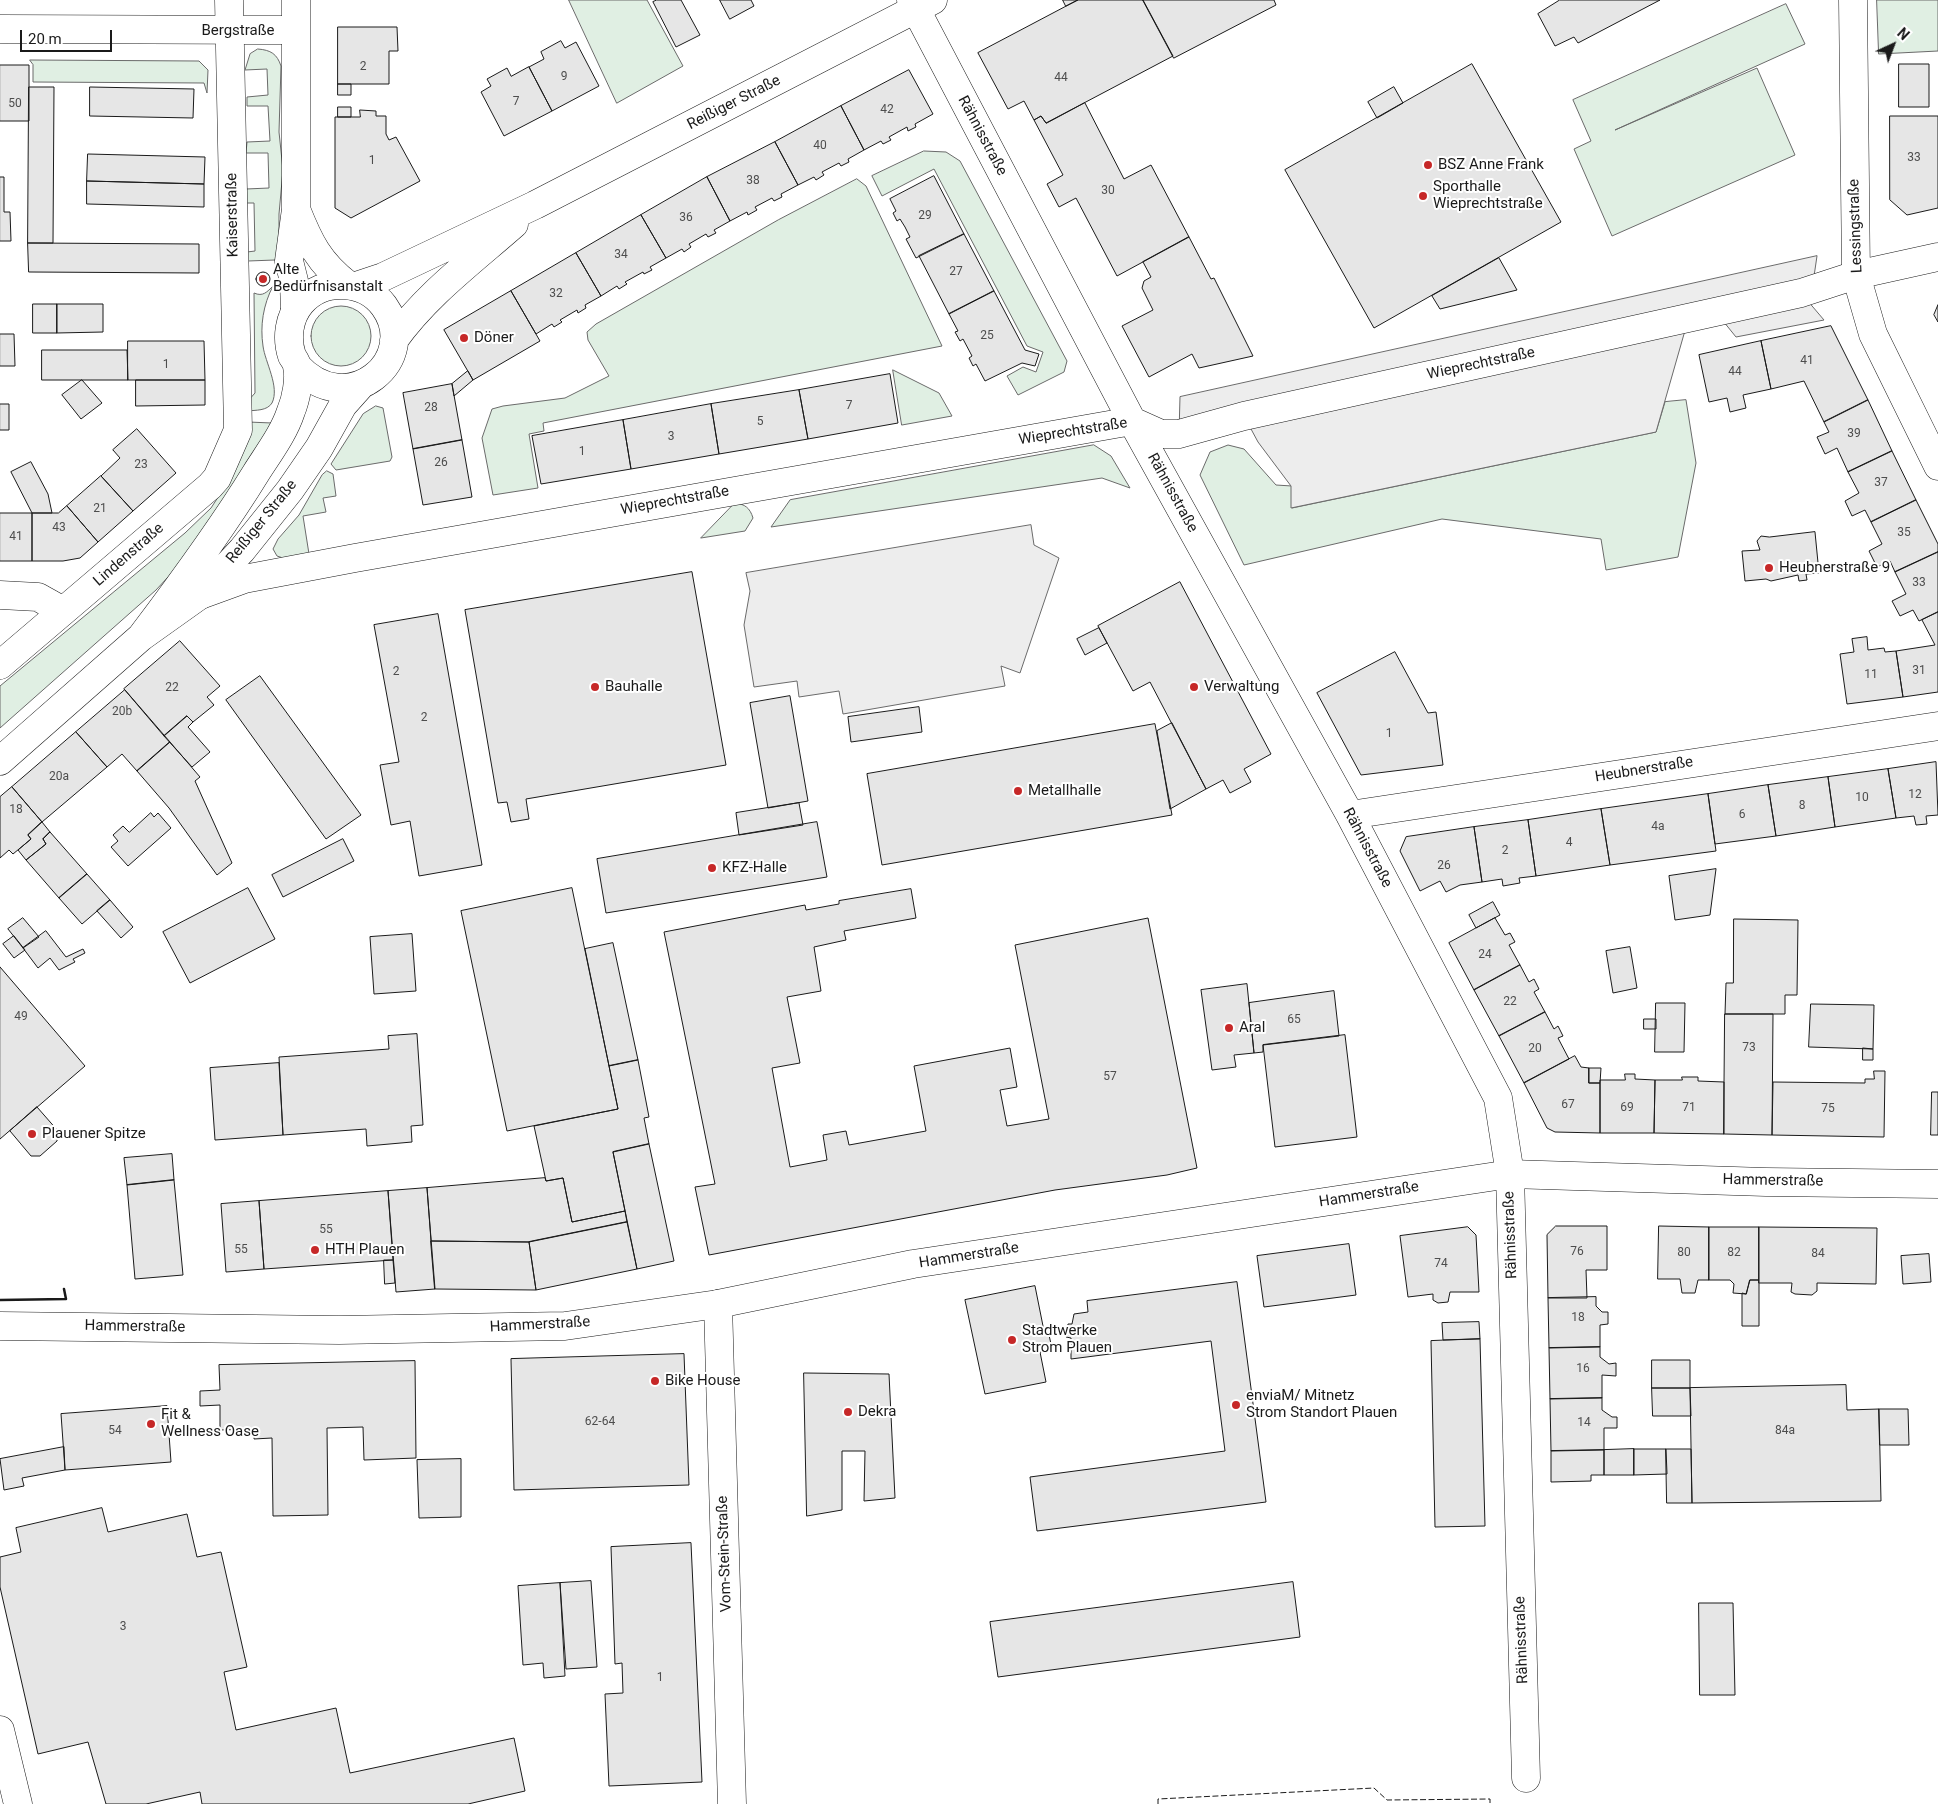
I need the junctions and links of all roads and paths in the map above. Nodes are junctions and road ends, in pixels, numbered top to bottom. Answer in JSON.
{"nodes":[{"id":1,"x":229,"y":0,"type":"edge"},
{"id":2,"x":296,"y":0,"type":"edge"},
{"id":3,"x":1853,"y":0,"type":"edge"},
{"id":4,"x":920,"y":3,"type":"edge"},
{"id":5,"x":0,"y":29,"type":"edge"},
{"id":6,"x":296,"y":30,"type":"junction"},
{"id":7,"x":230,"y":31,"type":"junction"},
{"id":8,"x":535,"y":205,"type":"junction"},
{"id":9,"x":296,"y":209,"type":"junction"},
{"id":10,"x":1938,"y":257,"type":"edge"},
{"id":11,"x":1856,"y":275,"type":"junction"},
{"id":12,"x":352,"y":285,"type":"junction"},
{"id":13,"x":296,"y":311,"type":"junction"},
{"id":14,"x":394,"y":340,"type":"junction"},
{"id":15,"x":297,"y":366,"type":"junction"},
{"id":16,"x":360,"y":386,"type":"junction"},
{"id":17,"x":1132,"y":421,"type":"junction"},
{"id":18,"x":238,"y":430,"type":"joint"},
{"id":19,"x":1938,"y":466,"type":"edge"},
{"id":20,"x":0,"y":595,"type":"edge"},
{"id":21,"x":200,"y":595,"type":"junction"},
{"id":22,"x":63,"y":611,"type":"junction"},
{"id":23,"x":141,"y":637,"type":"junction"},
{"id":24,"x":0,"y":665,"type":"edge"},
{"id":25,"x":1938,"y":726,"type":"edge"},
{"id":26,"x":0,"y":761,"type":"edge"},
{"id":27,"x":1350,"y":815,"type":"junction"},
{"id":28,"x":1510,"y":1174,"type":"junction"},
{"id":29,"x":1938,"y":1184,"type":"edge"},
{"id":30,"x":718,"y":1304,"type":"junction"},
{"id":31,"x":0,"y":1326,"type":"edge"},
{"id":32,"x":0,"y":1730,"type":"edge"},
{"id":33,"x":1526,"y":1778,"type":"dead end"},
{"id":34,"x":18,"y":1804,"type":"edge"},
{"id":35,"x":732,"y":1804,"type":"edge"}],
"edges":[{"from":1,"to":7,"type":"street","name":"Kaiserstraße"},
{"from":2,"to":6,"type":"street"},
{"from":3,"to":11,"type":"street","name":"Lessingstraße"},
{"from":4,"to":8,"type":"street","name":"Reißiger Straße"},
{"from":4,"to":17,"type":"street","name":"Rähnisstraße"},
{"from":5,"to":7,"type":"street","name":"Bergstraße"},
{"from":6,"to":7,"type":"street","name":"Bergstraße"},
{"from":6,"to":9,"type":"street"},
{"from":7,"to":18,"type":"street","name":"Kaiserstraße"},
{"from":8,"to":12,"type":"street","name":"Reißiger Straße"},
{"from":8,"to":14,"type":"street","name":"Reißiger Straße"},
{"from":9,"to":12,"type":"street"},
{"from":9,"to":13,"type":"street"},
{"from":10,"to":11,"type":"street","name":"Wieprechtstraße"},
{"from":11,"to":17,"type":"street","name":"Wieprechtstraße"},
{"from":11,"to":19,"type":"street","name":"Lessingstraße"},
{"from":12,"to":13,"type":"street","name":"Reißiger Straße"},
{"from":12,"to":14,"type":"street"},
{"from":13,"to":15,"type":"street","name":"Reißiger Straße"},
{"from":14,"to":16,"type":"street","name":"Reißiger Straße"},
{"from":15,"to":16,"type":"street","name":"Reißiger Straße"},
{"from":15,"to":23,"type":"street","name":"Reißiger Straße"},
{"from":16,"to":21,"type":"street","name":"Reißiger Straße"},
{"from":17,"to":21,"type":"street","name":"Wieprechtstraße"},
{"from":17,"to":27,"type":"street","name":"Rähnisstraße"},
{"from":18,"to":22,"type":"street","name":"Lindenstraße"},
{"from":20,"to":22,"type":"street"},
{"from":21,"to":23,"type":"street","name":"Reißiger Straße"},
{"from":22,"to":24,"type":"street","name":"Lindenstraße"},
{"from":23,"to":26,"type":"street","name":"Reißiger Straße"},
{"from":25,"to":27,"type":"street","name":"Heubnerstraße"},
{"from":27,"to":28,"type":"street","name":"Rähnisstraße"},
{"from":28,"to":29,"type":"street","name":"Hammerstraße"},
{"from":28,"to":30,"type":"street","name":"Hammerstraße"},
{"from":28,"to":33,"type":"street","name":"Rähnisstraße"},
{"from":30,"to":31,"type":"street","name":"Hammerstraße"},
{"from":30,"to":35,"type":"street","name":"Vom-Stein-Straße"},
{"from":32,"to":34,"type":"street"}]}
